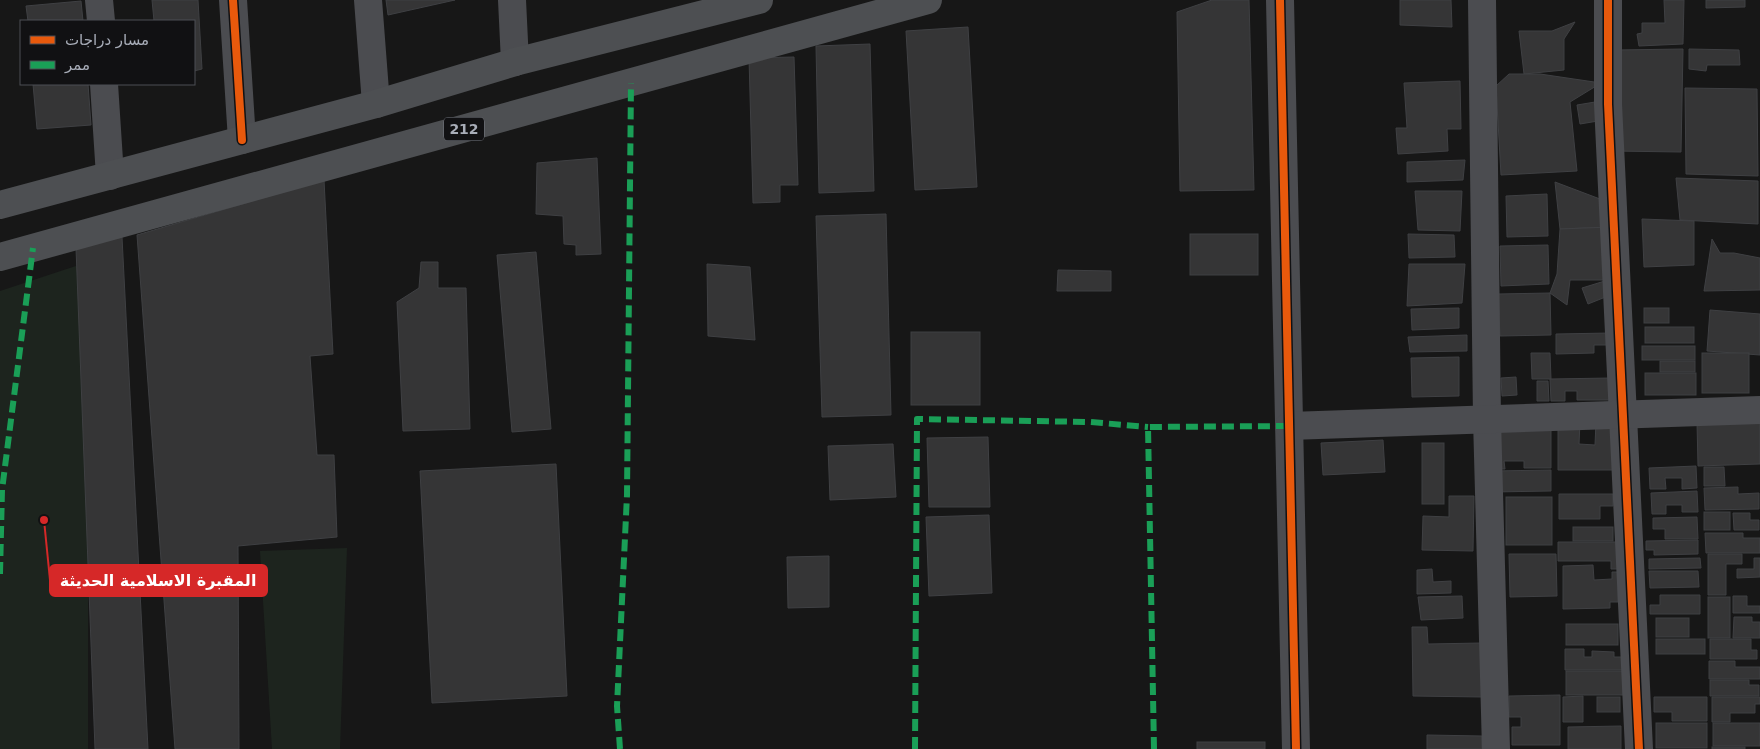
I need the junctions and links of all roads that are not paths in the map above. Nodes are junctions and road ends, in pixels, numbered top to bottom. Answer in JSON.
{"nodes":[{"id":1,"x":99,"y":0,"type":"edge"},
{"id":2,"x":233,"y":0,"type":"edge"},
{"id":3,"x":368,"y":0,"type":"edge"},
{"id":4,"x":512,"y":0,"type":"edge"},
{"id":5,"x":759,"y":0,"type":"edge"},
{"id":6,"x":928,"y":0,"type":"edge"},
{"id":7,"x":1280,"y":0,"type":"edge"},
{"id":8,"x":1482,"y":0,"type":"edge"},
{"id":9,"x":1608,"y":0,"type":"edge"},
{"id":10,"x":101,"y":20,"type":"edge"},
{"id":11,"x":515,"y":62,"type":"junction"},
{"id":12,"x":104,"y":85,"type":"edge"},
{"id":13,"x":376,"y":104,"type":"junction"},
{"id":14,"x":242,"y":140,"type":"junction"},
{"id":15,"x":110,"y":176,"type":"junction"},
{"id":16,"x":0,"y":205,"type":"edge"},
{"id":17,"x":0,"y":257,"type":"edge"},
{"id":18,"x":1760,"y":410,"type":"edge"},
{"id":19,"x":1624,"y":414,"type":"junction"},
{"id":20,"x":1487,"y":419,"type":"junction"},
{"id":21,"x":1289,"y":426,"type":"junction"},
{"id":22,"x":1296,"y":749,"type":"edge"},
{"id":23,"x":1496,"y":749,"type":"edge"},
{"id":24,"x":1640,"y":749,"type":"edge"}],
"edges":[{"from":1,"to":10,"type":"street"},
{"from":2,"to":14,"type":"street"},
{"from":3,"to":13,"type":"street"},
{"from":4,"to":11,"type":"street"},
{"from":5,"to":11,"type":"main road"},
{"from":6,"to":17,"type":"main road","number":"212"},
{"from":7,"to":21,"type":"street"},
{"from":8,"to":20,"type":"street"},
{"from":9,"to":19,"type":"street"},
{"from":11,"to":13,"type":"main road"},
{"from":12,"to":15,"type":"street"},
{"from":13,"to":14,"type":"main road"},
{"from":14,"to":15,"type":"main road"},
{"from":15,"to":16,"type":"main road"},
{"from":18,"to":19,"type":"street"},
{"from":19,"to":20,"type":"street"},
{"from":19,"to":24,"type":"street"},
{"from":20,"to":21,"type":"street"},
{"from":20,"to":23,"type":"street"},
{"from":21,"to":22,"type":"street"}]}
